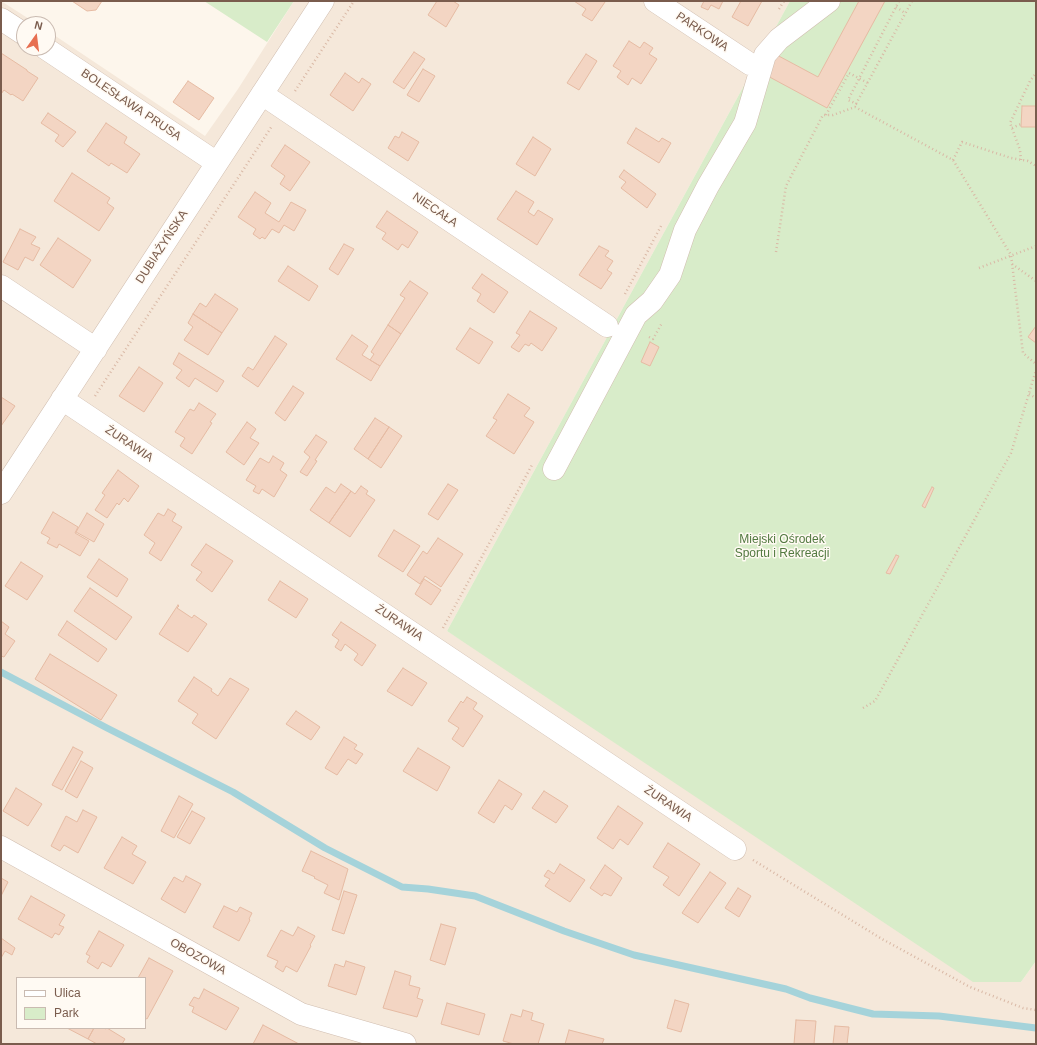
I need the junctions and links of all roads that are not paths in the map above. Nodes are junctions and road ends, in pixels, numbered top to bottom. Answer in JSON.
{"nodes":[{"id":1,"x":323,"y":1,"type":"edge"},
{"id":2,"x":655,"y":1,"type":"edge"},
{"id":3,"x":829,"y":1,"type":"edge"},
{"id":4,"x":1,"y":19,"type":"edge"},
{"id":5,"x":16,"y":29,"type":"edge"},
{"id":6,"x":56,"y":56,"type":"edge"},
{"id":7,"x":750,"y":64,"type":"dead end"},
{"id":8,"x":262,"y":94,"type":"junction"},
{"id":9,"x":217,"y":163,"type":"junction"},
{"id":10,"x":1,"y":286,"type":"edge"},
{"id":11,"x":607,"y":326,"type":"dead end"},
{"id":12,"x":96,"y":349,"type":"junction"},
{"id":13,"x":62,"y":399,"type":"junction"},
{"id":14,"x":554,"y":469,"type":"dead end"},
{"id":15,"x":1,"y":493,"type":"edge"},
{"id":16,"x":1,"y":847,"type":"edge"},
{"id":17,"x":735,"y":849,"type":"road end"},
{"id":18,"x":405,"y":1044,"type":"edge"}],
"edges":[{"from":1,"to":8,"type":"street","name":"DUBIAŻYŃSKA"},
{"from":2,"to":7,"type":"street","name":"PARKOWA"},
{"from":3,"to":14,"type":"street"},
{"from":4,"to":5,"type":"street"},
{"from":6,"to":9,"type":"street","name":"BOLESŁAWA PRUSA"},
{"from":8,"to":9,"type":"street","name":"DUBIAŻYŃSKA"},
{"from":8,"to":11,"type":"street","name":"NIECAŁA"},
{"from":9,"to":12,"type":"street","name":"DUBIAŻYŃSKA"},
{"from":10,"to":12,"type":"street"},
{"from":12,"to":13,"type":"street","name":"DUBIAŻYŃSKA"},
{"from":13,"to":15,"type":"street","name":"DUBIAŻYŃSKA"},
{"from":13,"to":17,"type":"street","name":"ŻURAWIA"},
{"from":16,"to":18,"type":"street","name":"OBOZOWA"}]}
